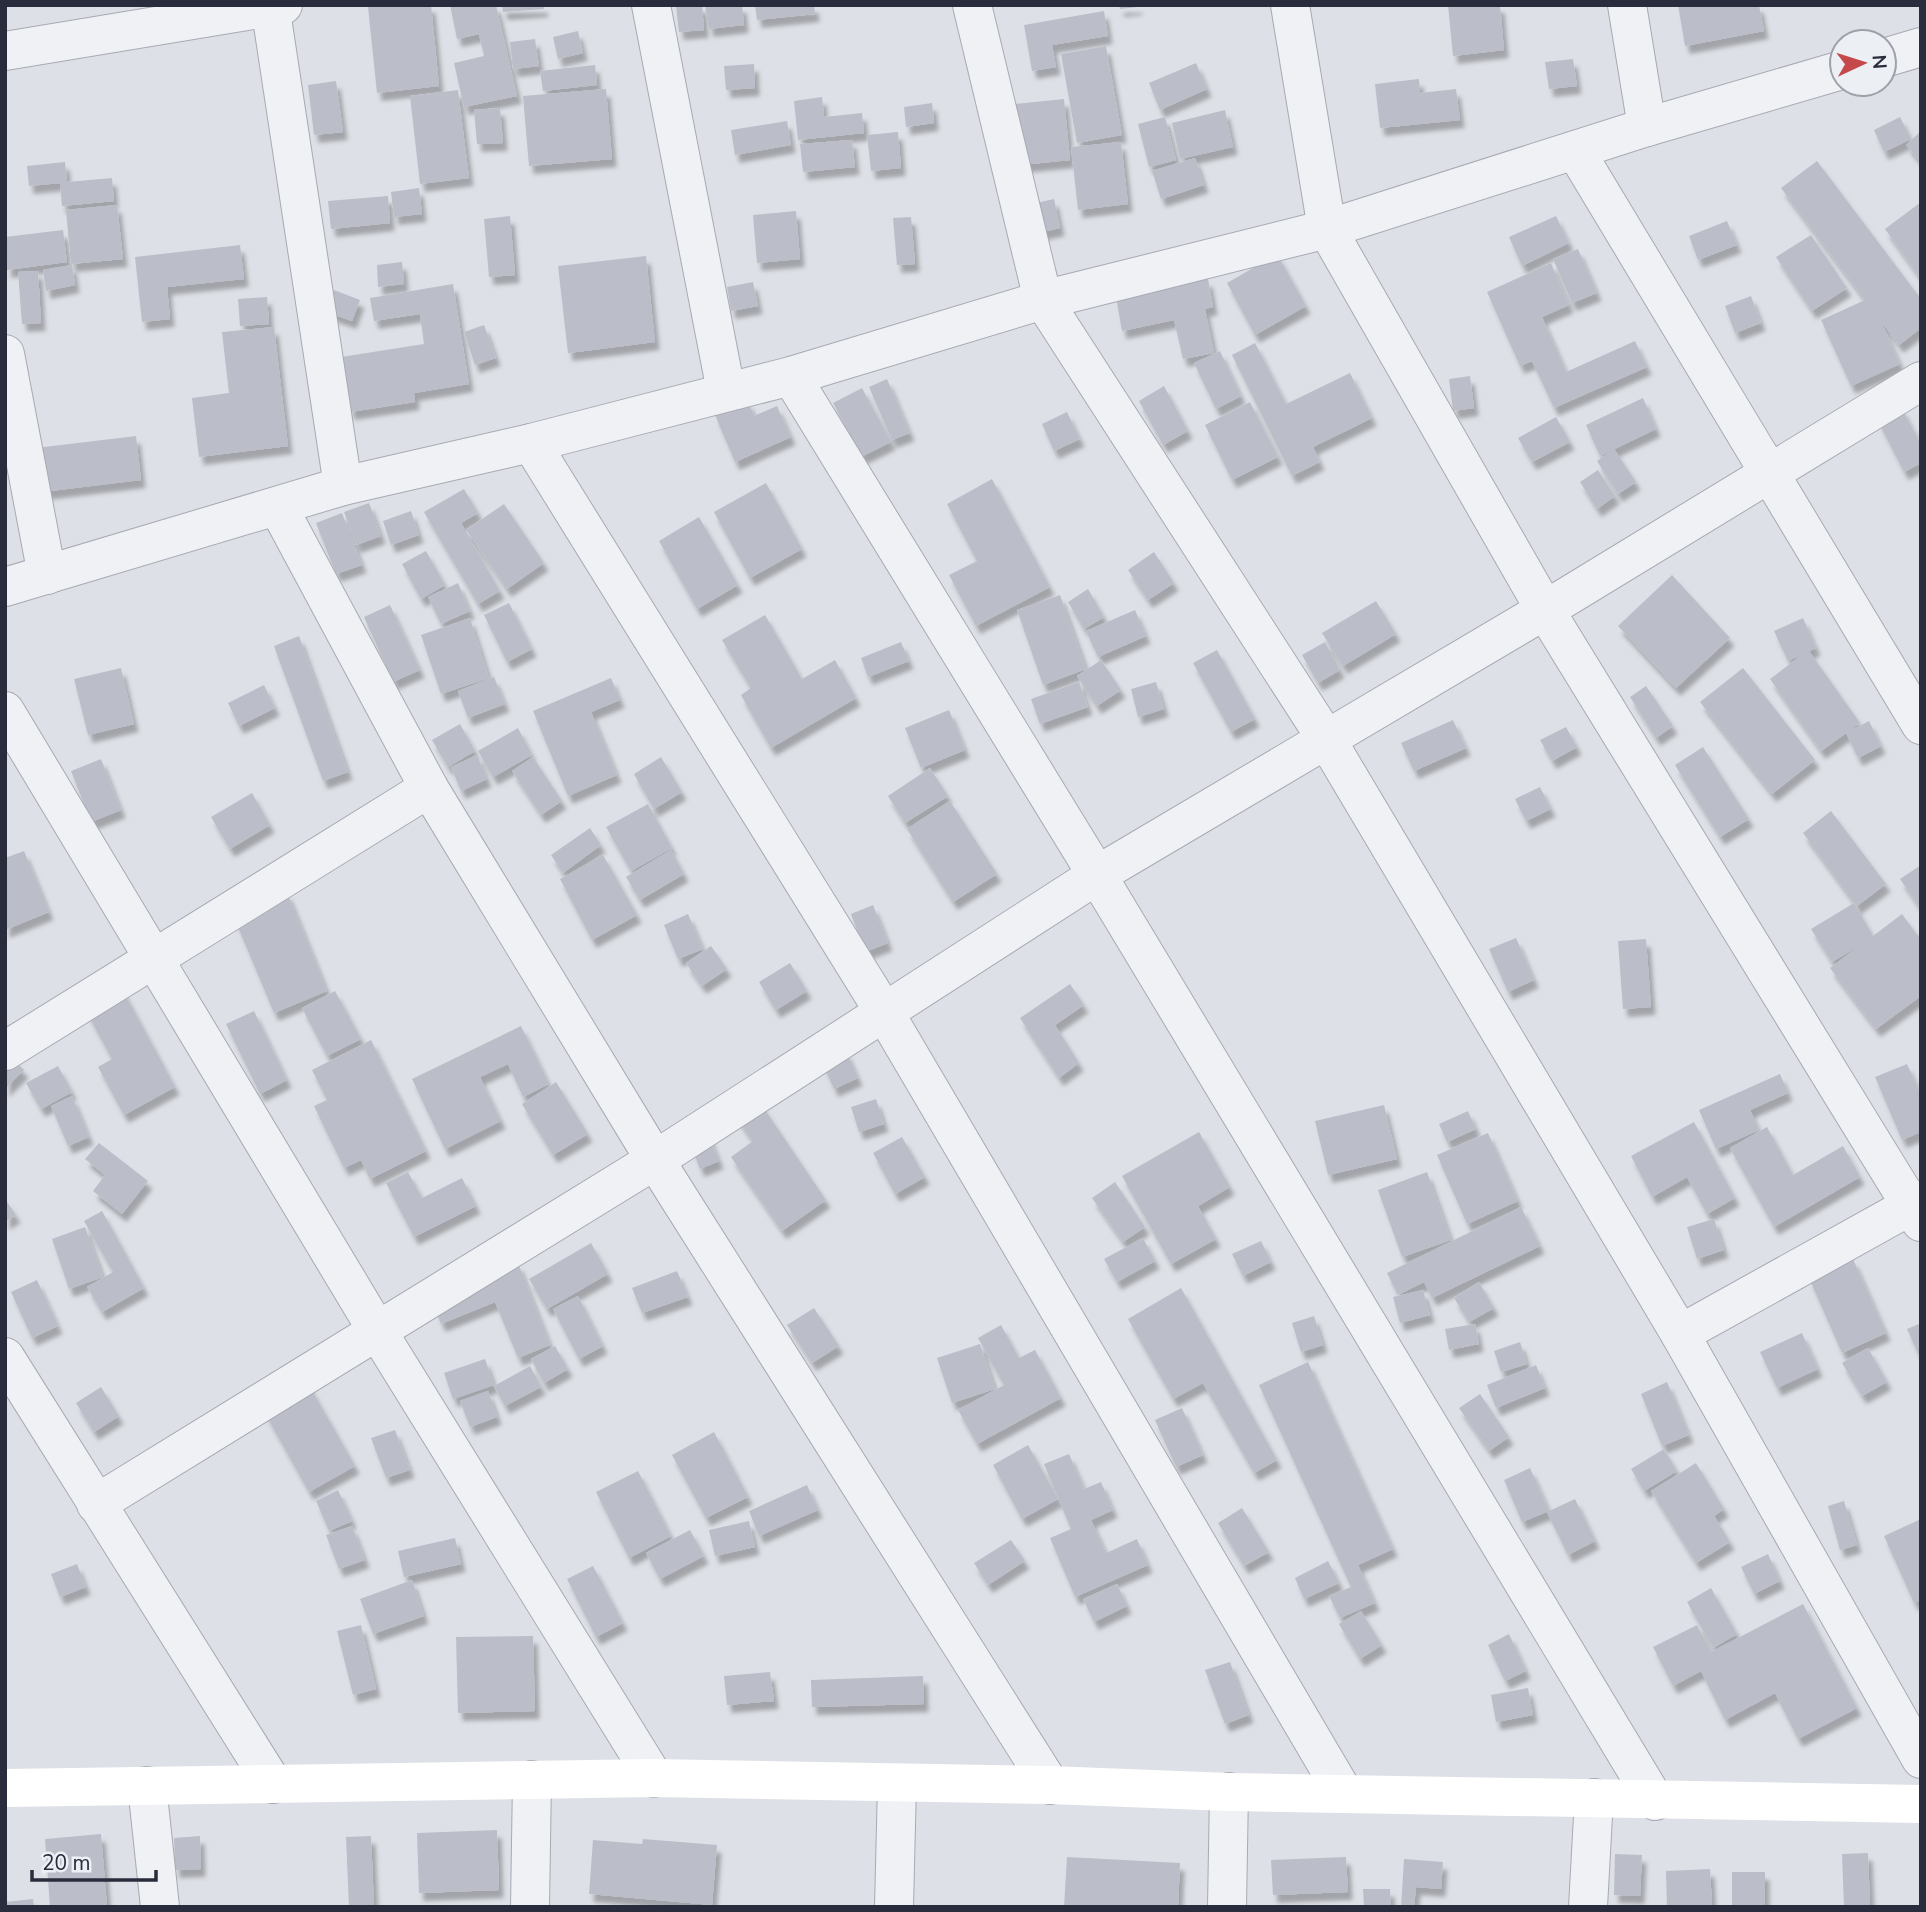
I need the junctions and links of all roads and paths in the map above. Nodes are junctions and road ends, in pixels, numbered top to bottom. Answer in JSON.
{"nodes":[{"id":1,"x":651,"y":5,"type":"edge"},
{"id":2,"x":972,"y":5,"type":"edge"},
{"id":3,"x":1290,"y":5,"type":"edge"},
{"id":4,"x":1627,"y":5,"type":"edge"},
{"id":5,"x":274,"y":6,"type":"edge"},
{"id":6,"x":1921,"y":47,"type":"edge"},
{"id":7,"x":5,"y":51,"type":"edge"},
{"id":8,"x":1898,"y":54,"type":"edge"},
{"id":9,"x":1828,"y":74,"type":"edge"},
{"id":10,"x":1647,"y":127,"type":"junction"},
{"id":11,"x":1575,"y":150,"type":"junction"},
{"id":12,"x":1327,"y":229,"type":"junction"},
{"id":13,"x":1043,"y":300,"type":"junction"},
{"id":14,"x":5,"y":354,"type":"edge"},
{"id":15,"x":791,"y":376,"type":"junction"},
{"id":16,"x":1921,"y":381,"type":"edge"},
{"id":17,"x":726,"y":391,"type":"junction"},
{"id":18,"x":531,"y":443,"type":"junction"},
{"id":19,"x":1769,"y":471,"type":"junction"},
{"id":20,"x":343,"y":486,"type":"junction"},
{"id":21,"x":278,"y":507,"type":"junction"},
{"id":22,"x":47,"y":575,"type":"junction"},
{"id":23,"x":5,"y":587,"type":"edge"},
{"id":24,"x":1545,"y":610,"type":"junction"},
{"id":25,"x":5,"y":711,"type":"edge"},
{"id":26,"x":1921,"y":725,"type":"edge"},
{"id":27,"x":1325,"y":737,"type":"junction"},
{"id":28,"x":429,"y":788,"type":"junction"},
{"id":29,"x":1097,"y":875,"type":"junction"},
{"id":30,"x":154,"y":960,"type":"junction"},
{"id":31,"x":883,"y":1010,"type":"junction"},
{"id":32,"x":5,"y":1051,"type":"edge"},
{"id":33,"x":655,"y":1160,"type":"junction"},
{"id":34,"x":1918,"y":1209,"type":"edge"},
{"id":35,"x":378,"y":1332,"type":"junction"},
{"id":36,"x":1681,"y":1334,"type":"junction"},
{"id":37,"x":5,"y":1357,"type":"edge"},
{"id":38,"x":96,"y":1504,"type":"junction"},
{"id":39,"x":1921,"y":1759,"type":"edge"},
{"id":40,"x":654,"y":1778,"type":"junction"},
{"id":41,"x":532,"y":1780,"type":"junction"},
{"id":42,"x":273,"y":1784,"type":"junction"},
{"id":43,"x":897,"y":1784,"type":"junction"},
{"id":44,"x":1050,"y":1785,"type":"junction"},
{"id":45,"x":147,"y":1786,"type":"junction"},
{"id":46,"x":5,"y":1788,"type":"edge"},
{"id":47,"x":1229,"y":1792,"type":"junction"},
{"id":48,"x":1343,"y":1792,"type":"junction"},
{"id":49,"x":1594,"y":1798,"type":"junction"},
{"id":50,"x":1655,"y":1801,"type":"junction"},
{"id":51,"x":1921,"y":1804,"type":"edge"},
{"id":52,"x":160,"y":1907,"type":"edge"},
{"id":53,"x":530,"y":1907,"type":"edge"},
{"id":54,"x":894,"y":1907,"type":"edge"},
{"id":55,"x":1227,"y":1907,"type":"edge"},
{"id":56,"x":1588,"y":1907,"type":"edge"}],
"edges":[{"from":1,"to":17,"type":"street"},
{"from":2,"to":13,"type":"street"},
{"from":3,"to":12,"type":"street"},
{"from":4,"to":10,"type":"street"},
{"from":5,"to":7,"type":"street"},
{"from":5,"to":20,"type":"street"},
{"from":6,"to":8,"type":"street"},
{"from":9,"to":10,"type":"street"},
{"from":10,"to":11,"type":"street"},
{"from":11,"to":12,"type":"street"},
{"from":11,"to":19,"type":"street"},
{"from":12,"to":13,"type":"street"},
{"from":12,"to":24,"type":"street"},
{"from":13,"to":15,"type":"street"},
{"from":13,"to":27,"type":"street"},
{"from":14,"to":22,"type":"street"},
{"from":15,"to":17,"type":"street"},
{"from":15,"to":29,"type":"street"},
{"from":16,"to":19,"type":"street"},
{"from":17,"to":18,"type":"street"},
{"from":18,"to":20,"type":"street"},
{"from":18,"to":31,"type":"street"},
{"from":19,"to":24,"type":"street"},
{"from":19,"to":26,"type":"street"},
{"from":20,"to":21,"type":"street"},
{"from":21,"to":22,"type":"street"},
{"from":21,"to":28,"type":"street"},
{"from":22,"to":23,"type":"street"},
{"from":24,"to":27,"type":"street"},
{"from":24,"to":34,"type":"street"},
{"from":25,"to":30,"type":"street"},
{"from":27,"to":29,"type":"street"},
{"from":27,"to":36,"type":"street"},
{"from":28,"to":30,"type":"street"},
{"from":28,"to":33,"type":"street"},
{"from":29,"to":31,"type":"street"},
{"from":29,"to":50,"type":"street"},
{"from":30,"to":32,"type":"street"},
{"from":30,"to":35,"type":"street"},
{"from":31,"to":33,"type":"street"},
{"from":31,"to":48,"type":"street"},
{"from":33,"to":35,"type":"street"},
{"from":33,"to":44,"type":"street"},
{"from":34,"to":36,"type":"street"},
{"from":35,"to":38,"type":"street"},
{"from":35,"to":40,"type":"street"},
{"from":36,"to":39,"type":"street"},
{"from":37,"to":38,"type":"street"},
{"from":38,"to":42,"type":"street"},
{"from":40,"to":41,"type":"street"},
{"from":40,"to":43,"type":"street"},
{"from":41,"to":42,"type":"street"},
{"from":41,"to":53,"type":"street"},
{"from":42,"to":45,"type":"street"},
{"from":43,"to":44,"type":"street"},
{"from":43,"to":54,"type":"street"},
{"from":44,"to":47,"type":"street"},
{"from":45,"to":46,"type":"street"},
{"from":45,"to":52,"type":"street"},
{"from":47,"to":48,"type":"street"},
{"from":47,"to":55,"type":"street"},
{"from":48,"to":49,"type":"street"},
{"from":49,"to":50,"type":"street"},
{"from":49,"to":56,"type":"street"},
{"from":50,"to":51,"type":"street"}]}
